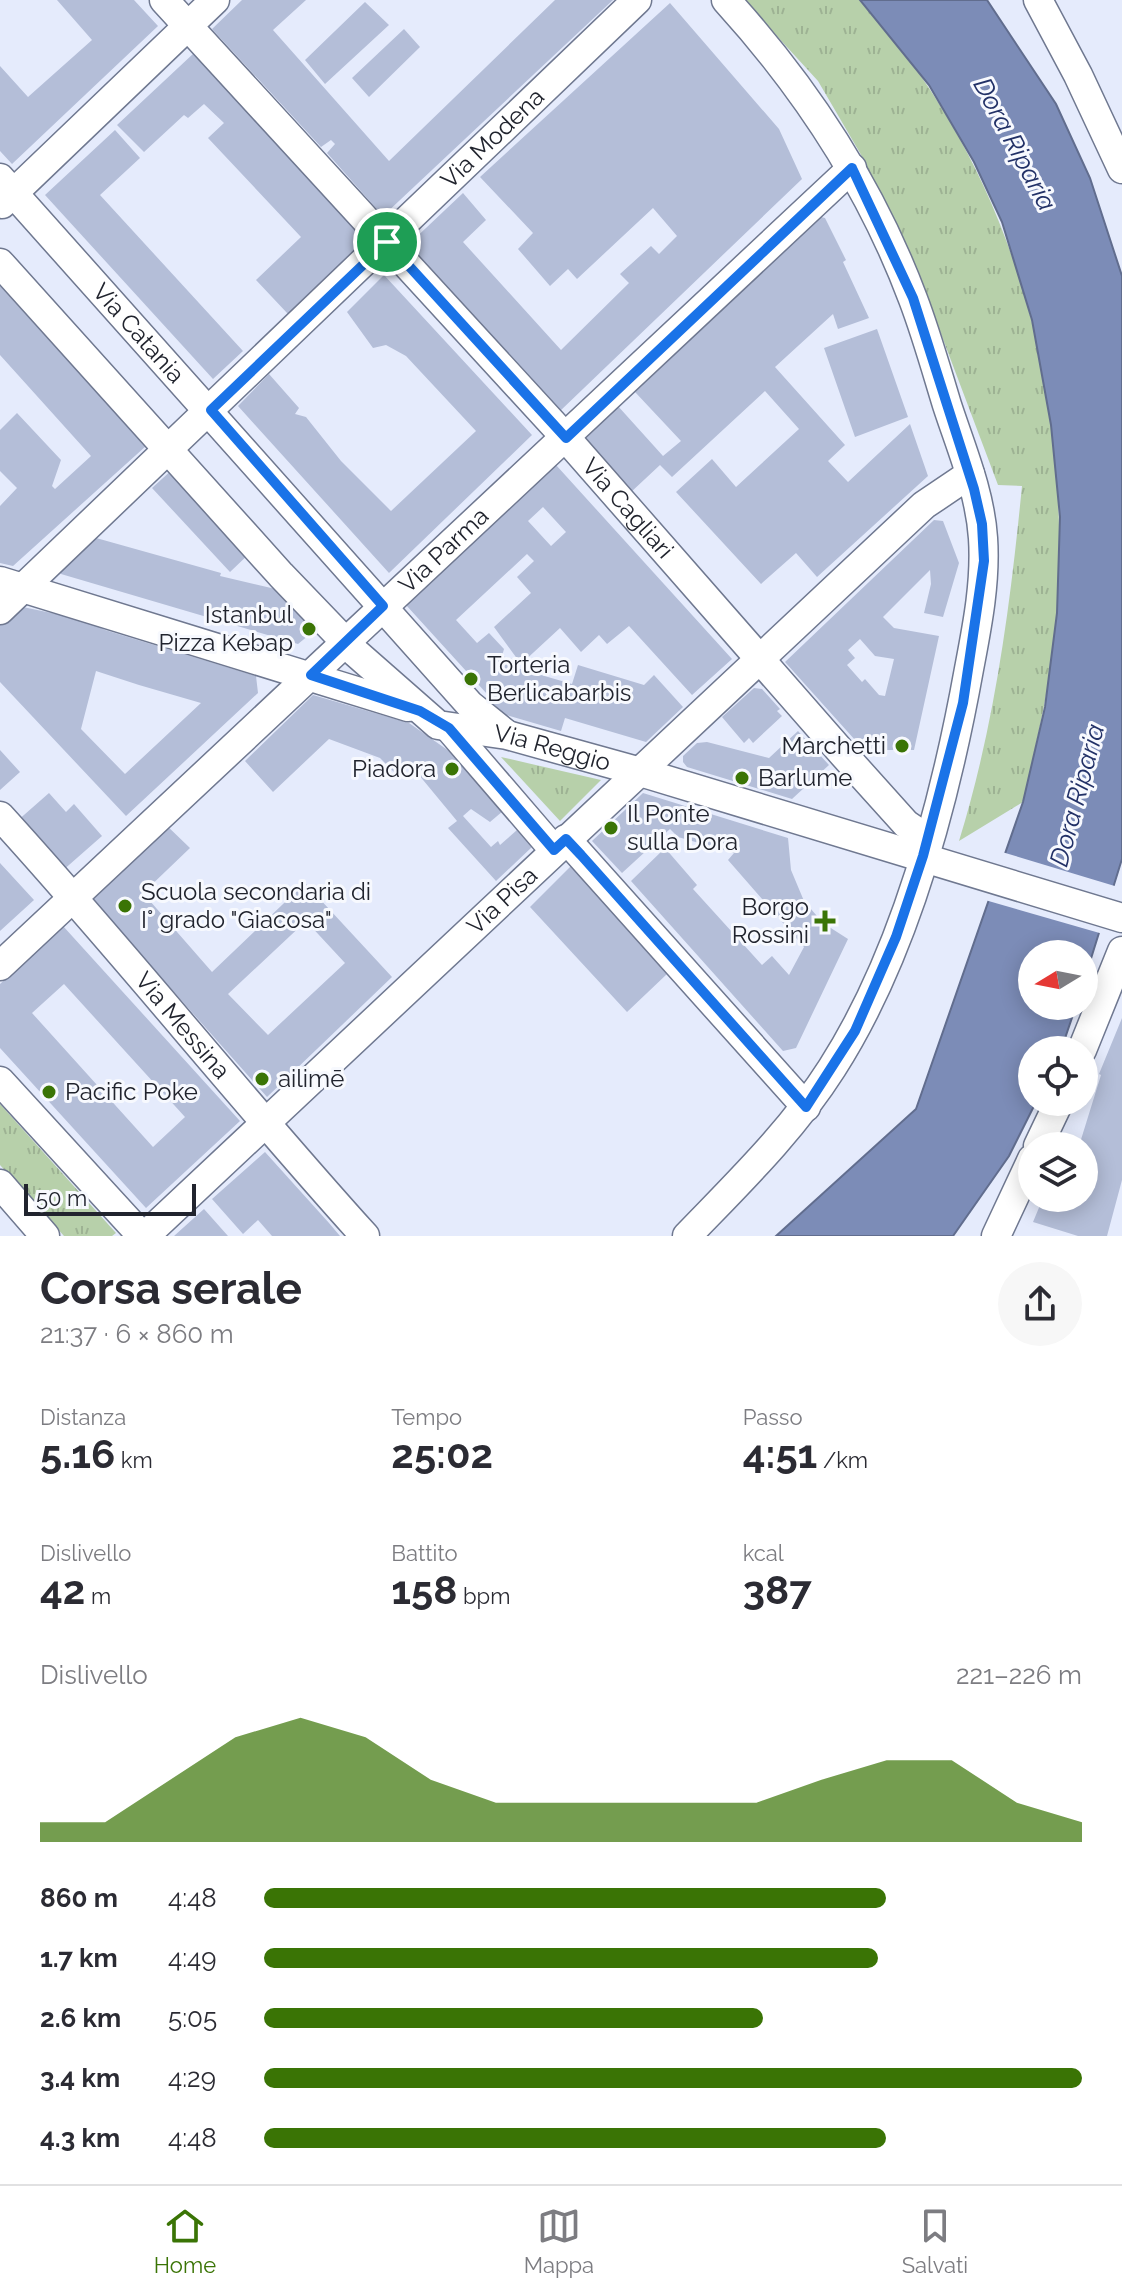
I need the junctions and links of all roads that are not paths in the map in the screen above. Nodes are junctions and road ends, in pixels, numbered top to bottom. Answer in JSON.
{"nodes":[{"id":1,"x":164,"y":0,"type":"edge"},
{"id":2,"x":215,"y":0,"type":"edge"},
{"id":3,"x":637,"y":0,"type":"edge"},
{"id":4,"x":726,"y":0,"type":"edge"},
{"id":5,"x":1038,"y":0,"type":"edge"},
{"id":6,"x":187,"y":27,"type":"junction"},
{"id":7,"x":852,"y":168,"type":"junction"},
{"id":8,"x":1122,"y":169,"type":"edge"},
{"id":9,"x":4,"y":192,"type":"edge"},
{"id":10,"x":387,"y":242,"type":"junction"},
{"id":11,"x":0,"y":263,"type":"edge"},
{"id":12,"x":211,"y":410,"type":"junction"},
{"id":13,"x":566,"y":438,"type":"junction"},
{"id":14,"x":166,"y":450,"type":"junction"},
{"id":15,"x":970,"y":474,"type":"junction"},
{"id":16,"x":12,"y":585,"type":"edge"},
{"id":17,"x":383,"y":606,"type":"junction"},
{"id":18,"x":0,"y":610,"type":"edge"},
{"id":19,"x":345,"y":642,"type":"junction"},
{"id":20,"x":758,"y":660,"type":"junction"},
{"id":21,"x":311,"y":675,"type":"junction"},
{"id":22,"x":420,"y":711,"type":"junction"},
{"id":23,"x":449,"y":728,"type":"junction"},
{"id":24,"x":507,"y":735,"type":"junction"},
{"id":25,"x":637,"y":771,"type":"junction"},
{"id":26,"x":0,"y":816,"type":"edge"},
{"id":27,"x":560,"y":844,"type":"junction"},
{"id":28,"x":932,"y":853,"type":"junction"},
{"id":29,"x":74,"y":897,"type":"junction"},
{"id":30,"x":1119,"y":917,"type":"edge"},
{"id":31,"x":1122,"y":951,"type":"edge"},
{"id":32,"x":0,"y":966,"type":"edge"},
{"id":33,"x":1088,"y":1036,"type":"edge"},
{"id":34,"x":0,"y":1081,"type":"edge"},
{"id":35,"x":806,"y":1107,"type":"junction"},
{"id":36,"x":264,"y":1124,"type":"junction"},
{"id":37,"x":0,"y":1184,"type":"edge"},
{"id":38,"x":1018,"y":1189,"type":"edge"},
{"id":39,"x":45,"y":1236,"type":"edge"},
{"id":40,"x":144,"y":1236,"type":"edge"},
{"id":41,"x":365,"y":1236,"type":"edge"},
{"id":42,"x":687,"y":1236,"type":"edge"},
{"id":43,"x":996,"y":1236,"type":"edge"}],
"edges":[{"from":1,"to":6,"type":"street","name":"Via Cagliari"},
{"from":2,"to":6,"type":"street"},
{"from":3,"to":10,"type":"street","name":"Via Modena"},
{"from":4,"to":7,"type":"street"},
{"from":5,"to":8,"type":"street"},
{"from":6,"to":9,"type":"street"},
{"from":6,"to":10,"type":"street","name":"Via Cagliari"},
{"from":7,"to":13,"type":"street","name":"Via Parma"},
{"from":7,"to":15,"type":"street"},
{"from":9,"to":12,"type":"street","name":"Via Catania"},
{"from":10,"to":12,"type":"street","name":"Via Modena"},
{"from":10,"to":13,"type":"street","name":"Via Cagliari"},
{"from":11,"to":14,"type":"street"},
{"from":12,"to":14,"type":"street","name":"Via Modena"},
{"from":12,"to":17,"type":"street","name":"Via Catania"},
{"from":13,"to":17,"type":"street","name":"Via Parma"},
{"from":13,"to":20,"type":"street","name":"Via Cagliari"},
{"from":14,"to":16,"type":"street","name":"Via Modena"},
{"from":14,"to":19,"type":"street"},
{"from":15,"to":20,"type":"street","name":"Via Pisa"},
{"from":15,"to":28,"type":"street"},
{"from":16,"to":18,"type":"street","name":"Via Modena"},
{"from":16,"to":21,"type":"street","name":"Via Reggio"},
{"from":17,"to":19,"type":"street","name":"Via Parma"},
{"from":17,"to":24,"type":"street","name":"Via Catania"},
{"from":19,"to":21,"type":"street","name":"Via Parma"},
{"from":19,"to":22,"type":"street"},
{"from":20,"to":25,"type":"street","name":"Via Pisa"},
{"from":20,"to":28,"type":"street","name":"Via Cagliari"},
{"from":21,"to":22,"type":"street","name":"Via Reggio"},
{"from":21,"to":29,"type":"street","name":"Via Parma"},
{"from":22,"to":23,"type":"street","name":"Via Reggio"},
{"from":23,"to":24,"type":"street","name":"Via Reggio"},
{"from":23,"to":27,"type":"street"},
{"from":24,"to":25,"type":"street","name":"Via Reggio"},
{"from":25,"to":27,"type":"street","name":"Via Pisa"},
{"from":25,"to":28,"type":"street","name":"Via Reggio"},
{"from":26,"to":29,"type":"street","name":"Via Messina"},
{"from":27,"to":35,"type":"street"},
{"from":27,"to":36,"type":"street","name":"Via Pisa"},
{"from":28,"to":30,"type":"street","name":"Via Reggio"},
{"from":28,"to":35,"type":"street"},
{"from":29,"to":32,"type":"street","name":"Via Parma"},
{"from":29,"to":36,"type":"street","name":"Via Messina"},
{"from":31,"to":33,"type":"street"},
{"from":34,"to":40,"type":"street"},
{"from":35,"to":42,"type":"street"},
{"from":36,"to":40,"type":"street","name":"Via Pisa"},
{"from":36,"to":41,"type":"street","name":"Via Messina"},
{"from":37,"to":39,"type":"street"},
{"from":38,"to":43,"type":"street"}]}
